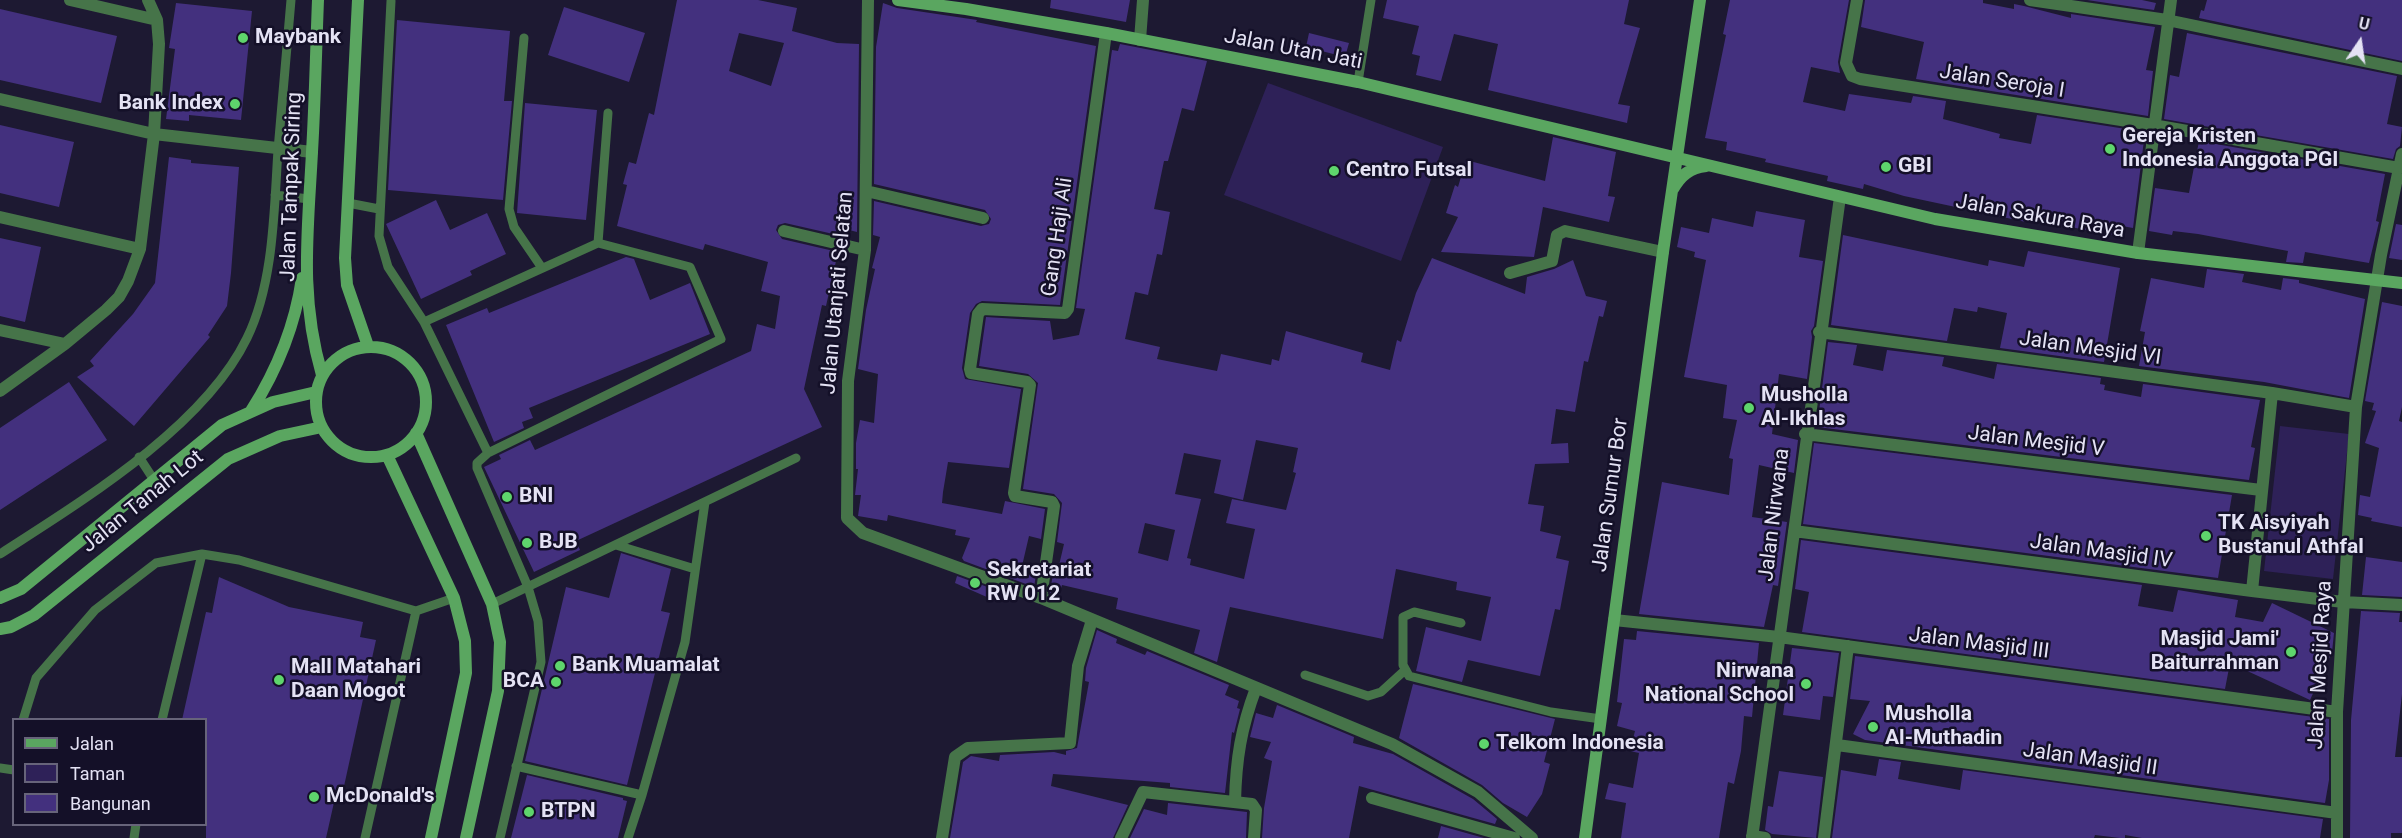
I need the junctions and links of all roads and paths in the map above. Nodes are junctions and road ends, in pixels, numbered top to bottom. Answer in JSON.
{"nodes":[{"id":1,"x":70,"y":0,"type":"edge"},
{"id":2,"x":148,"y":0,"type":"edge"},
{"id":3,"x":291,"y":0,"type":"edge"},
{"id":4,"x":318,"y":0,"type":"edge"},
{"id":5,"x":358,"y":0,"type":"edge"},
{"id":6,"x":868,"y":0,"type":"edge"},
{"id":7,"x":898,"y":0,"type":"edge"},
{"id":8,"x":1143,"y":0,"type":"edge"},
{"id":9,"x":1371,"y":0,"type":"edge"},
{"id":10,"x":1700,"y":0,"type":"edge"},
{"id":11,"x":1857,"y":0,"type":"edge"},
{"id":12,"x":2030,"y":0,"type":"edge"},
{"id":13,"x":2170,"y":0,"type":"edge"},
{"id":14,"x":391,"y":1,"type":"edge"},
{"id":15,"x":157,"y":20,"type":"junction"},
{"id":16,"x":2167,"y":20,"type":"junction"},
{"id":17,"x":1106,"y":33,"type":"junction"},
{"id":18,"x":524,"y":38,"type":"dead end"},
{"id":19,"x":1140,"y":40,"type":"junction"},
{"id":20,"x":2402,"y":69,"type":"edge"},
{"id":21,"x":1358,"y":82,"type":"junction"},
{"id":22,"x":0,"y":99,"type":"edge"},
{"id":23,"x":608,"y":113,"type":"dead end"},
{"id":24,"x":2153,"y":125,"type":"junction"},
{"id":25,"x":154,"y":134,"type":"junction"},
{"id":26,"x":278,"y":148,"type":"junction"},
{"id":27,"x":312,"y":152,"type":"junction"},
{"id":28,"x":2402,"y":154,"type":"edge"},
{"id":29,"x":1676,"y":157,"type":"junction"},
{"id":30,"x":1716,"y":167,"type":"junction"},
{"id":31,"x":2399,"y":168,"type":"junction"},
{"id":32,"x":866,"y":191,"type":"junction"},
{"id":33,"x":275,"y":195,"type":"junction"},
{"id":34,"x":1840,"y":197,"type":"junction"},
{"id":35,"x":309,"y":199,"type":"junction"},
{"id":36,"x":1670,"y":202,"type":"junction"},
{"id":37,"x":348,"y":203,"type":"junction"},
{"id":38,"x":379,"y":209,"type":"junction"},
{"id":39,"x":0,"y":217,"type":"edge"},
{"id":40,"x":983,"y":218,"type":"dead end"},
{"id":41,"x":784,"y":231,"type":"dead end"},
{"id":42,"x":305,"y":242,"type":"junction"},
{"id":43,"x":598,"y":243,"type":"junction"},
{"id":44,"x":140,"y":249,"type":"junction"},
{"id":45,"x":865,"y":250,"type":"junction"},
{"id":46,"x":1663,"y":252,"type":"junction"},
{"id":47,"x":2138,"y":253,"type":"junction"},
{"id":48,"x":542,"y":268,"type":"junction"},
{"id":49,"x":1510,"y":273,"type":"dead end"},
{"id":50,"x":2377,"y":280,"type":"junction"},
{"id":51,"x":2402,"y":283,"type":"edge"},
{"id":52,"x":424,"y":322,"type":"junction"},
{"id":53,"x":0,"y":330,"type":"edge"},
{"id":54,"x":1819,"y":332,"type":"junction"},
{"id":55,"x":65,"y":344,"type":"junction"},
{"id":56,"x":368,"y":346,"type":"junction"},
{"id":57,"x":322,"y":375,"type":"junction"},
{"id":58,"x":0,"y":391,"type":"edge"},
{"id":59,"x":316,"y":392,"type":"junction"},
{"id":60,"x":2272,"y":393,"type":"junction"},
{"id":61,"x":2356,"y":407,"type":"junction"},
{"id":62,"x":251,"y":411,"type":"junction"},
{"id":63,"x":322,"y":427,"type":"junction"},
{"id":64,"x":416,"y":434,"type":"junction"},
{"id":65,"x":1805,"y":434,"type":"junction"},
{"id":66,"x":488,"y":453,"type":"junction"},
{"id":67,"x":387,"y":454,"type":"junction"},
{"id":68,"x":139,"y":457,"type":"junction"},
{"id":69,"x":796,"y":458,"type":"dead end"},
{"id":70,"x":154,"y":480,"type":"junction"},
{"id":71,"x":2261,"y":490,"type":"junction"},
{"id":72,"x":705,"y":502,"type":"junction"},
{"id":73,"x":1794,"y":531,"type":"junction"},
{"id":74,"x":616,"y":544,"type":"junction"},
{"id":75,"x":0,"y":554,"type":"edge"},
{"id":76,"x":202,"y":554,"type":"junction"},
{"id":77,"x":695,"y":569,"type":"junction"},
{"id":78,"x":528,"y":587,"type":"junction"},
{"id":79,"x":2252,"y":591,"type":"junction"},
{"id":80,"x":0,"y":598,"type":"edge"},
{"id":81,"x":454,"y":598,"type":"junction"},
{"id":82,"x":1041,"y":598,"type":"junction"},
{"id":83,"x":2343,"y":602,"type":"junction"},
{"id":84,"x":492,"y":604,"type":"junction"},
{"id":85,"x":2402,"y":605,"type":"edge"},
{"id":86,"x":416,"y":611,"type":"junction"},
{"id":87,"x":1092,"y":620,"type":"junction"},
{"id":88,"x":1614,"y":620,"type":"junction"},
{"id":89,"x":1461,"y":623,"type":"dead end"},
{"id":90,"x":0,"y":629,"type":"edge"},
{"id":91,"x":1779,"y":637,"type":"junction"},
{"id":92,"x":1848,"y":646,"type":"junction"},
{"id":93,"x":1404,"y":671,"type":"junction"},
{"id":94,"x":1305,"y":675,"type":"dead end"},
{"id":95,"x":1256,"y":688,"type":"junction"},
{"id":96,"x":2337,"y":711,"type":"junction"},
{"id":97,"x":23,"y":718,"type":"edge"},
{"id":98,"x":162,"y":718,"type":"edge"},
{"id":99,"x":1601,"y":719,"type":"junction"},
{"id":100,"x":1837,"y":745,"type":"junction"},
{"id":101,"x":516,"y":766,"type":"junction"},
{"id":102,"x":642,"y":795,"type":"junction"},
{"id":103,"x":1372,"y":798,"type":"dead end"},
{"id":104,"x":1235,"y":802,"type":"junction"},
{"id":105,"x":2337,"y":813,"type":"junction"},
{"id":106,"x":1528,"y":837,"type":"edge"},
{"id":107,"x":1756,"y":837,"type":"edge"},
{"id":108,"x":365,"y":838,"type":"edge"},
{"id":109,"x":431,"y":838,"type":"edge"},
{"id":110,"x":466,"y":838,"type":"edge"},
{"id":111,"x":500,"y":838,"type":"edge"},
{"id":112,"x":628,"y":838,"type":"edge"},
{"id":113,"x":942,"y":838,"type":"edge"},
{"id":114,"x":1121,"y":838,"type":"edge"},
{"id":115,"x":1254,"y":838,"type":"edge"},
{"id":116,"x":1514,"y":838,"type":"edge"},
{"id":117,"x":1585,"y":838,"type":"edge"},
{"id":118,"x":1824,"y":838,"type":"edge"},
{"id":119,"x":2337,"y":838,"type":"edge"}],
"edges":[{"from":1,"to":15,"type":"street"},
{"from":2,"to":15,"type":"street"},
{"from":3,"to":26,"type":"lane"},
{"from":4,"to":27,"type":"main road","name":"Jalan Tampak Siring"},
{"from":5,"to":37,"type":"main road"},
{"from":6,"to":32,"type":"street","name":"Jalan Utanjati Selatan"},
{"from":7,"to":17,"type":"main road","name":"Jalan Utan Jati"},
{"from":8,"to":19,"type":"street"},
{"from":9,"to":21,"type":"lane"},
{"from":10,"to":29,"type":"main road","name":"Jalan Sumur Bor"},
{"from":11,"to":24,"type":"street","name":"Jalan Seroja I"},
{"from":12,"to":16,"type":"street"},
{"from":13,"to":16,"type":"street"},
{"from":14,"to":38,"type":"lane"},
{"from":15,"to":25,"type":"street"},
{"from":16,"to":20,"type":"street"},
{"from":16,"to":24,"type":"street"},
{"from":17,"to":19,"type":"main road","name":"Jalan Utan Jati"},
{"from":17,"to":82,"type":"street","name":"Gang Haji Ali"},
{"from":18,"to":48,"type":"lane"},
{"from":19,"to":21,"type":"main road","name":"Jalan Utan Jati"},
{"from":21,"to":29,"type":"main road","name":"Jalan Utan Jati"},
{"from":22,"to":25,"type":"street"},
{"from":23,"to":43,"type":"lane"},
{"from":24,"to":31,"type":"street","name":"Jalan Seroja I"},
{"from":24,"to":47,"type":"street"},
{"from":25,"to":26,"type":"street"},
{"from":25,"to":44,"type":"street"},
{"from":26,"to":27,"type":"street"},
{"from":26,"to":33,"type":"lane"},
{"from":27,"to":35,"type":"main road","name":"Jalan Tampak Siring"},
{"from":28,"to":31,"type":"street","name":"Jalan Mesjid Raya"},
{"from":29,"to":30,"type":"main road","name":"Jalan Sakura Raya"},
{"from":29,"to":36,"type":"main road","name":"Jalan Sumur Bor"},
{"from":30,"to":34,"type":"main road","name":"Jalan Sakura Raya"},
{"from":30,"to":36,"type":"main road"},
{"from":31,"to":50,"type":"street","name":"Jalan Mesjid Raya"},
{"from":32,"to":40,"type":"street"},
{"from":32,"to":45,"type":"street","name":"Jalan Utanjati Selatan"},
{"from":33,"to":35,"type":"lane"},
{"from":33,"to":68,"type":"lane"},
{"from":34,"to":47,"type":"main road","name":"Jalan Sakura Raya"},
{"from":34,"to":54,"type":"street","name":"Jalan Nirwana"},
{"from":35,"to":42,"type":"main road","name":"Jalan Tampak Siring"},
{"from":36,"to":46,"type":"main road","name":"Jalan Sumur Bor"},
{"from":37,"to":38,"type":"lane"},
{"from":37,"to":56,"type":"main road"},
{"from":38,"to":52,"type":"lane"},
{"from":39,"to":44,"type":"street"},
{"from":41,"to":45,"type":"street"},
{"from":42,"to":57,"type":"main road","name":"Jalan Tampak Siring"},
{"from":42,"to":62,"type":"main road"},
{"from":43,"to":48,"type":"lane"},
{"from":43,"to":66,"type":"lane"},
{"from":44,"to":55,"type":"street"},
{"from":45,"to":82,"type":"street","name":"Jalan Utanjati Selatan"},
{"from":46,"to":49,"type":"street"},
{"from":46,"to":88,"type":"main road","name":"Jalan Sumur Bor"},
{"from":47,"to":50,"type":"main road","name":"Jalan Sakura Raya"},
{"from":48,"to":52,"type":"lane"},
{"from":50,"to":51,"type":"main road","name":"Jalan Sakura Raya"},
{"from":50,"to":61,"type":"street","name":"Jalan Mesjid Raya"},
{"from":52,"to":66,"type":"lane"},
{"from":53,"to":55,"type":"street"},
{"from":54,"to":60,"type":"street","name":"Jalan Mesjid VI"},
{"from":54,"to":65,"type":"street","name":"Jalan Nirwana"},
{"from":55,"to":58,"type":"street"},
{"from":56,"to":57,"type":"main road"},
{"from":56,"to":64,"type":"main road"},
{"from":57,"to":59,"type":"main road"},
{"from":59,"to":62,"type":"main road","name":"Jalan Tanah Lot"},
{"from":59,"to":63,"type":"main road"},
{"from":60,"to":61,"type":"street","name":"Jalan Mesjid VI"},
{"from":60,"to":71,"type":"street"},
{"from":61,"to":83,"type":"street","name":"Jalan Mesjid Raya"},
{"from":62,"to":70,"type":"main road","name":"Jalan Tanah Lot"},
{"from":63,"to":67,"type":"main road"},
{"from":63,"to":90,"type":"main road","name":"Jalan Tanah Lot"},
{"from":64,"to":67,"type":"main road"},
{"from":64,"to":84,"type":"main road"},
{"from":65,"to":71,"type":"street","name":"Jalan Mesjid V"},
{"from":65,"to":73,"type":"street","name":"Jalan Nirwana"},
{"from":66,"to":78,"type":"lane"},
{"from":67,"to":81,"type":"main road"},
{"from":68,"to":70,"type":"lane"},
{"from":68,"to":75,"type":"lane"},
{"from":69,"to":72,"type":"lane"},
{"from":70,"to":80,"type":"main road","name":"Jalan Tanah Lot"},
{"from":71,"to":79,"type":"street"},
{"from":72,"to":74,"type":"lane"},
{"from":72,"to":77,"type":"lane"},
{"from":73,"to":79,"type":"street","name":"Jalan Masjid IV"},
{"from":73,"to":91,"type":"street","name":"Jalan Nirwana"},
{"from":74,"to":77,"type":"lane"},
{"from":74,"to":78,"type":"lane"},
{"from":76,"to":86,"type":"lane"},
{"from":76,"to":97,"type":"lane"},
{"from":76,"to":98,"type":"lane"},
{"from":77,"to":102,"type":"lane"},
{"from":78,"to":84,"type":"lane"},
{"from":78,"to":101,"type":"lane"},
{"from":79,"to":83,"type":"street","name":"Jalan Masjid IV"},
{"from":81,"to":86,"type":"lane"},
{"from":81,"to":109,"type":"main road"},
{"from":82,"to":87,"type":"street"},
{"from":83,"to":85,"type":"street","name":"Jalan Masjid IV"},
{"from":83,"to":96,"type":"street","name":"Jalan Mesjid Raya"},
{"from":84,"to":110,"type":"main road"},
{"from":86,"to":108,"type":"lane"},
{"from":87,"to":95,"type":"street"},
{"from":87,"to":113,"type":"street"},
{"from":88,"to":91,"type":"street","name":"Jalan Masjid III"},
{"from":88,"to":99,"type":"main road","name":"Jalan Sumur Bor"},
{"from":89,"to":93,"type":"lane"},
{"from":91,"to":92,"type":"street","name":"Jalan Masjid III"},
{"from":91,"to":107,"type":"street","name":"Jalan Nirwana"},
{"from":92,"to":96,"type":"street","name":"Jalan Masjid III"},
{"from":92,"to":100,"type":"street"},
{"from":93,"to":94,"type":"lane"},
{"from":93,"to":99,"type":"lane"},
{"from":95,"to":104,"type":"street"},
{"from":95,"to":106,"type":"street"},
{"from":96,"to":105,"type":"street","name":"Jalan Mesjid Raya"},
{"from":99,"to":117,"type":"main road","name":"Jalan Sumur Bor"},
{"from":100,"to":105,"type":"street","name":"Jalan Masjid II"},
{"from":100,"to":118,"type":"street"},
{"from":101,"to":102,"type":"lane"},
{"from":101,"to":111,"type":"lane"},
{"from":102,"to":112,"type":"lane"},
{"from":103,"to":116,"type":"street"},
{"from":104,"to":114,"type":"street"},
{"from":104,"to":115,"type":"street"},
{"from":105,"to":119,"type":"street","name":"Jalan Mesjid Raya"}]}
